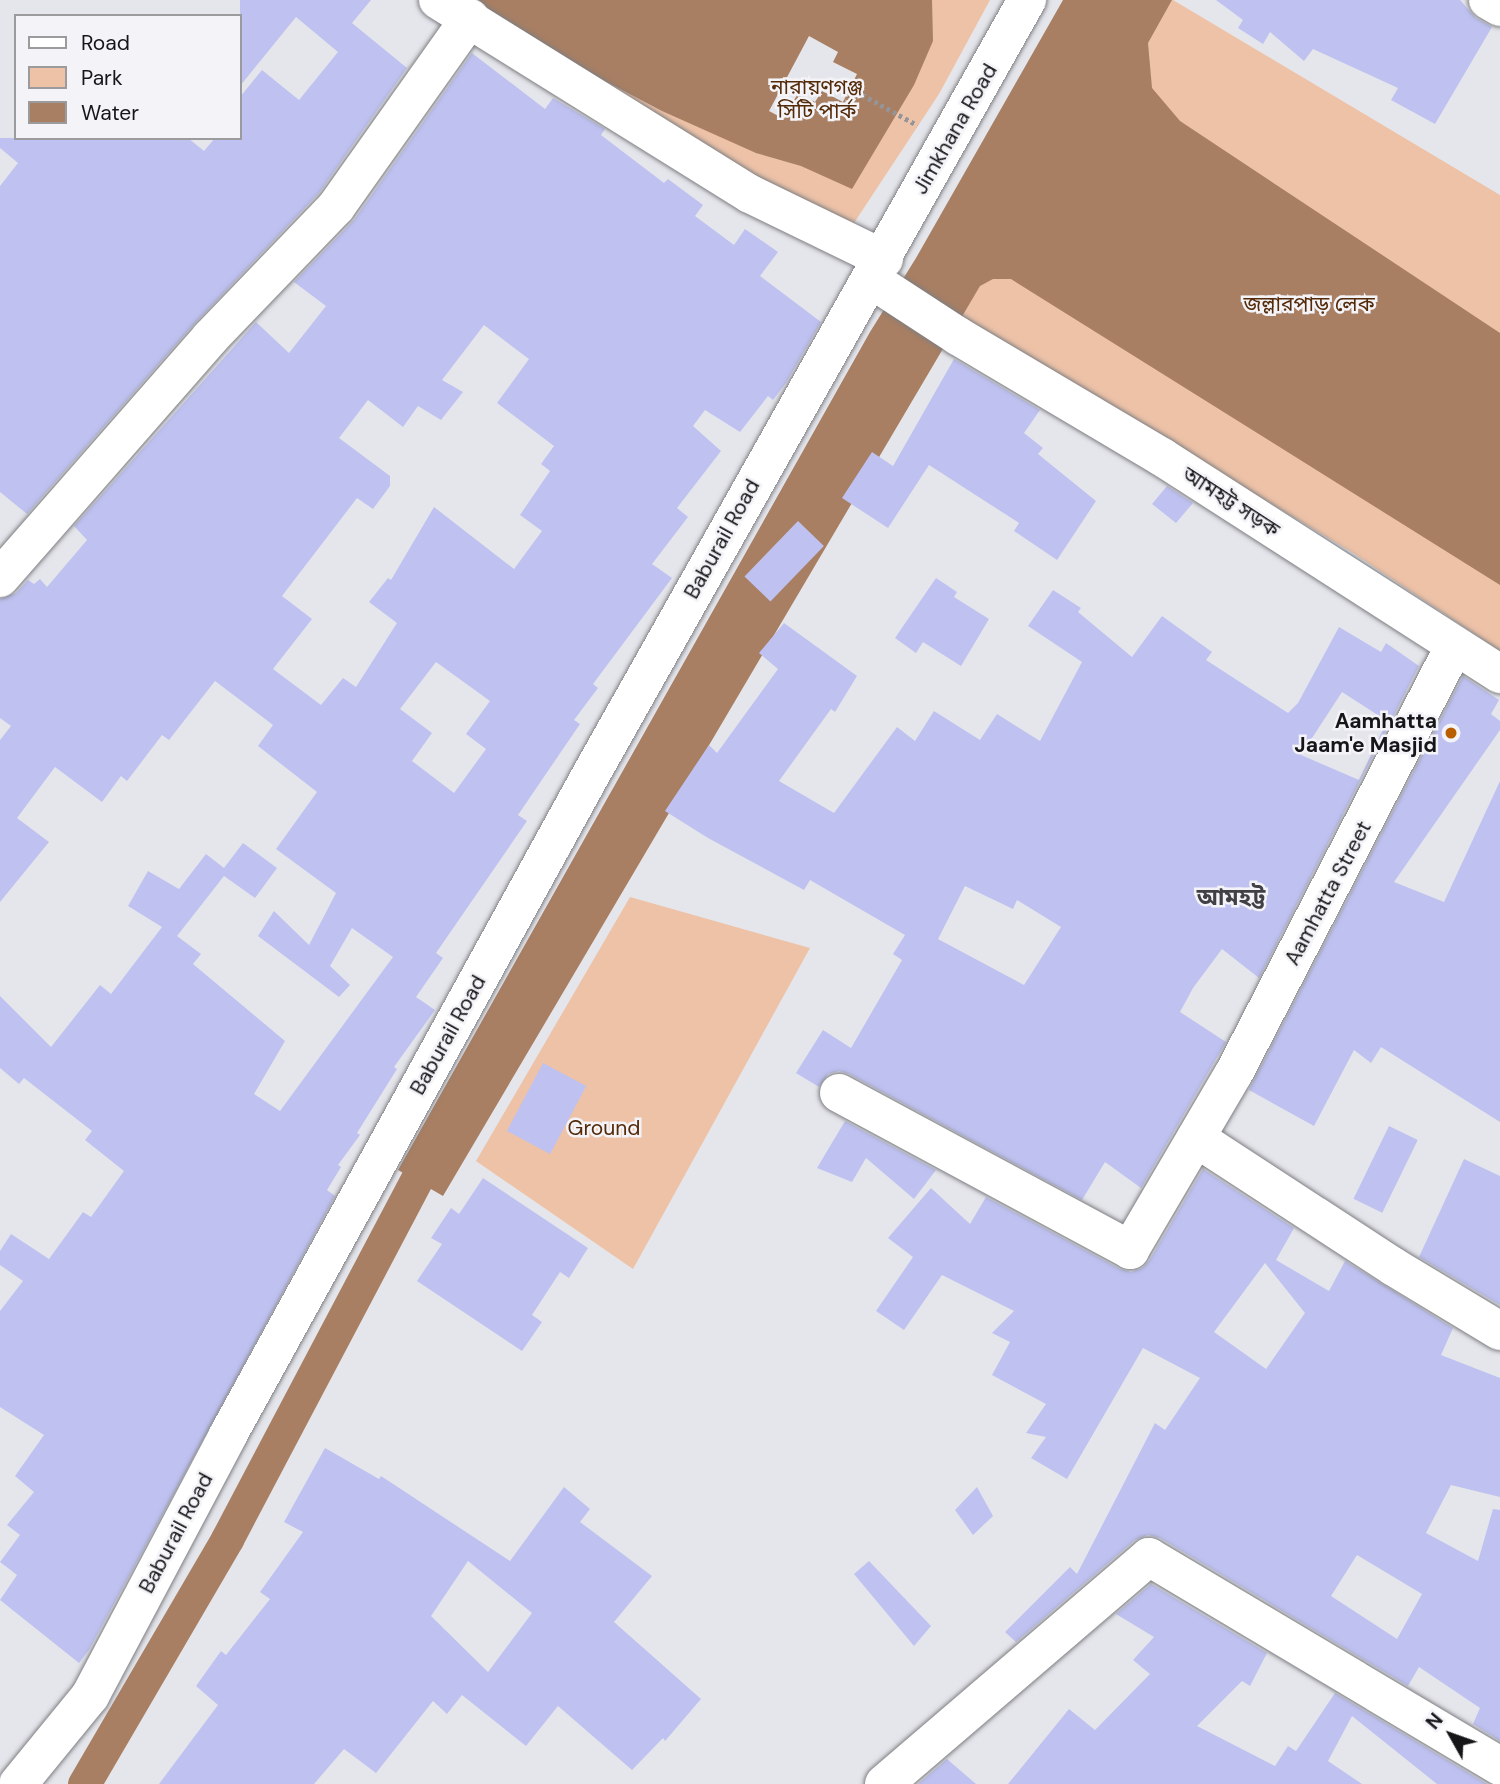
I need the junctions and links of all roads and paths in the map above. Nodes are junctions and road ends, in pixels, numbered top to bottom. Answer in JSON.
{"nodes":[{"id":1,"x":1027,"y":0,"type":"edge"},
{"id":2,"x":1488,"y":0,"type":"edge"},
{"id":3,"x":1500,"y":7,"type":"edge"},
{"id":4,"x":454,"y":9,"type":"edge"},
{"id":5,"x":850,"y":88,"type":"dead end"},
{"id":6,"x":948,"y":142,"type":"junction"},
{"id":7,"x":880,"y":276,"type":"junction"},
{"id":8,"x":0,"y":578,"type":"edge"},
{"id":9,"x":1454,"y":646,"type":"junction"},
{"id":10,"x":1500,"y":674,"type":"edge"},
{"id":11,"x":839,"y":1093,"type":"dead end"},
{"id":12,"x":1196,"y":1138,"type":"junction"},
{"id":13,"x":1500,"y":1331,"type":"edge"},
{"id":14,"x":1500,"y":1766,"type":"edge"},
{"id":15,"x":18,"y":1784,"type":"edge"},
{"id":16,"x":884,"y":1784,"type":"edge"}],
"edges":[{"from":1,"to":6,"type":"street","name":"Jimkhana Road"},
{"from":2,"to":3,"type":"street"},
{"from":4,"to":7,"type":"street","name":"আমহট্ট সড়ক"},
{"from":4,"to":8,"type":"street"},
{"from":5,"to":6,"type":"path"},
{"from":6,"to":7,"type":"street","name":"Jimkhana Road"},
{"from":7,"to":9,"type":"street","name":"আমহট্ট সড়ক"},
{"from":7,"to":15,"type":"street","name":"Baburail Road"},
{"from":9,"to":10,"type":"street","name":"আমহট্ট সড়ক"},
{"from":9,"to":12,"type":"street","name":"Aamhatta Street"},
{"from":11,"to":12,"type":"street","name":"Aamhatta Street"},
{"from":12,"to":13,"type":"street"},
{"from":14,"to":16,"type":"street"}]}
